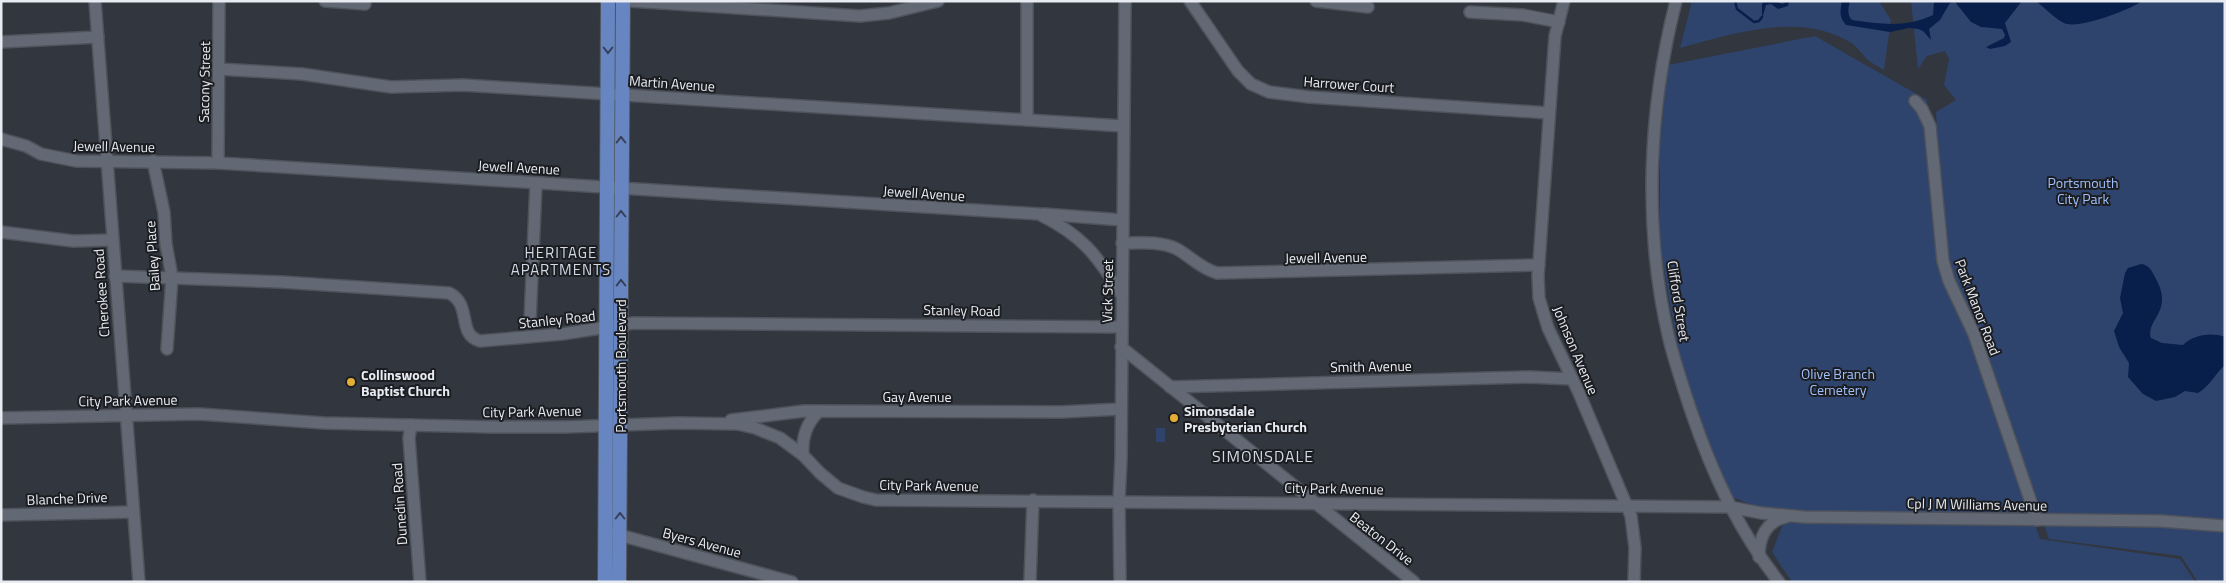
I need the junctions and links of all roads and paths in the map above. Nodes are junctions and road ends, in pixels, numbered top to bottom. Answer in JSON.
{"nodes":[{"id":1,"x":95,"y":1,"type":"edge"},
{"id":2,"x":219,"y":1,"type":"edge"},
{"id":3,"x":325,"y":1,"type":"edge"},
{"id":4,"x":608,"y":1,"type":"edge"},
{"id":5,"x":622,"y":1,"type":"edge"},
{"id":6,"x":630,"y":1,"type":"edge"},
{"id":7,"x":938,"y":1,"type":"edge"},
{"id":8,"x":1027,"y":1,"type":"edge"},
{"id":9,"x":1125,"y":1,"type":"edge"},
{"id":10,"x":1190,"y":1,"type":"edge"},
{"id":11,"x":1316,"y":1,"type":"edge"},
{"id":12,"x":1564,"y":1,"type":"edge"},
{"id":13,"x":1676,"y":1,"type":"edge"},
{"id":14,"x":365,"y":4,"type":"dead end"},
{"id":15,"x":1368,"y":6,"type":"dead end"},
{"id":16,"x":1470,"y":12,"type":"dead end"},
{"id":17,"x":1558,"y":22,"type":"junction"},
{"id":18,"x":98,"y":37,"type":"junction"},
{"id":19,"x":1,"y":42,"type":"edge"},
{"id":20,"x":219,"y":69,"type":"junction"},
{"id":21,"x":608,"y":92,"type":"junction"},
{"id":22,"x":622,"y":94,"type":"junction"},
{"id":23,"x":1915,"y":102,"type":"dead end"},
{"id":24,"x":1549,"y":113,"type":"junction"},
{"id":25,"x":1027,"y":120,"type":"junction"},
{"id":26,"x":1123,"y":126,"type":"junction"},
{"id":27,"x":1,"y":139,"type":"edge"},
{"id":28,"x":106,"y":160,"type":"junction"},
{"id":29,"x":153,"y":161,"type":"junction"},
{"id":30,"x":218,"y":163,"type":"junction"},
{"id":31,"x":536,"y":184,"type":"junction"},
{"id":32,"x":614,"y":188,"type":"junction"},
{"id":33,"x":1039,"y":214,"type":"junction"},
{"id":34,"x":1122,"y":220,"type":"junction"},
{"id":35,"x":1,"y":232,"type":"edge"},
{"id":36,"x":112,"y":240,"type":"junction"},
{"id":37,"x":1122,"y":243,"type":"junction"},
{"id":38,"x":1538,"y":265,"type":"junction"},
{"id":39,"x":115,"y":276,"type":"junction"},
{"id":40,"x":172,"y":277,"type":"junction"},
{"id":41,"x":1122,"y":295,"type":"junction"},
{"id":42,"x":530,"y":321,"type":"dead end"},
{"id":43,"x":621,"y":326,"type":"junction"},
{"id":44,"x":1122,"y":327,"type":"junction"},
{"id":45,"x":607,"y":328,"type":"junction"},
{"id":46,"x":1122,"y":347,"type":"junction"},
{"id":47,"x":167,"y":349,"type":"dead end"},
{"id":48,"x":1572,"y":379,"type":"junction"},
{"id":49,"x":1170,"y":387,"type":"junction"},
{"id":50,"x":1121,"y":409,"type":"junction"},
{"id":51,"x":819,"y":411,"type":"junction"},
{"id":52,"x":125,"y":415,"type":"junction"},
{"id":53,"x":1,"y":418,"type":"edge"},
{"id":54,"x":714,"y":423,"type":"junction"},
{"id":55,"x":613,"y":424,"type":"junction"},
{"id":56,"x":411,"y":425,"type":"junction"},
{"id":57,"x":804,"y":455,"type":"junction"},
{"id":58,"x":1033,"y":500,"type":"junction"},
{"id":59,"x":1119,"y":501,"type":"junction"},
{"id":60,"x":1313,"y":502,"type":"junction"},
{"id":61,"x":1627,"y":505,"type":"junction"},
{"id":62,"x":1730,"y":507,"type":"junction"},
{"id":63,"x":133,"y":512,"type":"junction"},
{"id":64,"x":1,"y":515,"type":"edge"},
{"id":65,"x":1789,"y":516,"type":"junction"},
{"id":66,"x":2037,"y":520,"type":"junction"},
{"id":67,"x":2225,"y":526,"type":"edge"},
{"id":68,"x":606,"y":531,"type":"junction"},
{"id":69,"x":620,"y":535,"type":"junction"},
{"id":70,"x":1759,"y":557,"type":"junction"},
{"id":71,"x":139,"y":582,"type":"edge"},
{"id":72,"x":420,"y":582,"type":"edge"},
{"id":73,"x":605,"y":582,"type":"edge"},
{"id":74,"x":619,"y":582,"type":"edge"},
{"id":75,"x":792,"y":582,"type":"edge"},
{"id":76,"x":1030,"y":582,"type":"edge"},
{"id":77,"x":1120,"y":582,"type":"edge"},
{"id":78,"x":1414,"y":582,"type":"edge"},
{"id":79,"x":1634,"y":582,"type":"edge"},
{"id":80,"x":1779,"y":582,"type":"edge"}],
"edges":[{"from":1,"to":18,"type":"street","name":"Cherokee Road"},
{"from":2,"to":20,"type":"street","name":"Sacony Street"},
{"from":3,"to":14,"type":"street"},
{"from":4,"to":21,"type":"main road","name":"Portsmouth Boulevard","one_way":true},
{"from":5,"to":22,"type":"main road","name":"Portsmouth Boulevard"},
{"from":6,"to":7,"type":"street"},
{"from":8,"to":25,"type":"street"},
{"from":9,"to":26,"type":"street","name":"Vick Street"},
{"from":10,"to":24,"type":"street","name":"Harrower Court"},
{"from":11,"to":15,"type":"street"},
{"from":12,"to":17,"type":"street","name":"Johnson Avenue"},
{"from":13,"to":62,"type":"street","name":"Clifford Street"},
{"from":16,"to":17,"type":"street"},
{"from":17,"to":24,"type":"street","name":"Johnson Avenue"},
{"from":18,"to":19,"type":"street"},
{"from":18,"to":28,"type":"street","name":"Cherokee Road"},
{"from":20,"to":21,"type":"street","name":"Martin Avenue"},
{"from":20,"to":30,"type":"street","name":"Sacony Street"},
{"from":21,"to":22,"type":"street","name":"Martin Avenue"},
{"from":21,"to":32,"type":"main road","name":"Portsmouth Boulevard"},
{"from":22,"to":25,"type":"street","name":"Martin Avenue"},
{"from":32,"to":22,"type":"main road","name":"Portsmouth Boulevard","one_way":true},
{"from":23,"to":66,"type":"street","name":"Park Manor Road"},
{"from":24,"to":38,"type":"street","name":"Johnson Avenue"},
{"from":25,"to":26,"type":"street","name":"Martin Avenue"},
{"from":26,"to":34,"type":"street","name":"Vick Street"},
{"from":27,"to":28,"type":"street","name":"Jewell Avenue"},
{"from":28,"to":29,"type":"street","name":"Jewell Avenue"},
{"from":28,"to":36,"type":"street","name":"Cherokee Road"},
{"from":29,"to":30,"type":"street","name":"Jewell Avenue"},
{"from":29,"to":40,"type":"street","name":"Bailey Place"},
{"from":30,"to":31,"type":"street","name":"Jewell Avenue"},
{"from":31,"to":32,"type":"street","name":"Jewell Avenue"},
{"from":31,"to":42,"type":"street"},
{"from":32,"to":33,"type":"street","name":"Jewell Avenue"},
{"from":43,"to":32,"type":"main road","name":"Portsmouth Boulevard","one_way":true},
{"from":32,"to":45,"type":"main road","name":"Portsmouth Boulevard"},
{"from":33,"to":34,"type":"street","name":"Jewell Avenue"},
{"from":33,"to":41,"type":"street","name":"Jewell Avenue"},
{"from":34,"to":37,"type":"street","name":"Vick Street"},
{"from":35,"to":36,"type":"street"},
{"from":36,"to":39,"type":"street","name":"Cherokee Road"},
{"from":37,"to":38,"type":"street","name":"Jewell Avenue"},
{"from":37,"to":41,"type":"street","name":"Vick Street"},
{"from":38,"to":48,"type":"street","name":"Johnson Avenue"},
{"from":39,"to":40,"type":"street","name":"Stanley Road"},
{"from":39,"to":52,"type":"street","name":"Cherokee Road"},
{"from":40,"to":45,"type":"street","name":"Stanley Road"},
{"from":40,"to":47,"type":"street","name":"Bailey Place"},
{"from":41,"to":44,"type":"street","name":"Vick Street"},
{"from":43,"to":44,"type":"street","name":"Stanley Road"},
{"from":43,"to":45,"type":"street","name":"Stanley Road"},
{"from":43,"to":55,"type":"main road","name":"Portsmouth Boulevard"},
{"from":44,"to":46,"type":"street","name":"Vick Street"},
{"from":45,"to":55,"type":"main road","name":"Portsmouth Boulevard"},
{"from":46,"to":49,"type":"street","name":"Beaton Drive"},
{"from":46,"to":50,"type":"street","name":"Vick Street"},
{"from":48,"to":49,"type":"street","name":"Smith Avenue"},
{"from":48,"to":61,"type":"street","name":"Johnson Avenue"},
{"from":49,"to":60,"type":"street","name":"Beaton Drive"},
{"from":50,"to":51,"type":"street","name":"Gay Avenue"},
{"from":50,"to":59,"type":"street","name":"Vick Street"},
{"from":51,"to":54,"type":"street","name":"Gay Avenue"},
{"from":51,"to":57,"type":"street"},
{"from":52,"to":53,"type":"street","name":"City Park Avenue"},
{"from":52,"to":56,"type":"street","name":"City Park Avenue"},
{"from":52,"to":63,"type":"street","name":"Cherokee Road"},
{"from":54,"to":55,"type":"street","name":"City Park Avenue"},
{"from":54,"to":57,"type":"street","name":"City Park Avenue"},
{"from":55,"to":56,"type":"street","name":"City Park Avenue"},
{"from":55,"to":68,"type":"main road","name":"Portsmouth Boulevard"},
{"from":69,"to":55,"type":"main road","name":"Portsmouth Boulevard","one_way":true},
{"from":56,"to":72,"type":"street","name":"Dunedin Road"},
{"from":57,"to":58,"type":"street","name":"City Park Avenue"},
{"from":58,"to":59,"type":"street","name":"City Park Avenue"},
{"from":58,"to":76,"type":"street"},
{"from":59,"to":60,"type":"street","name":"City Park Avenue"},
{"from":59,"to":77,"type":"street","name":"Vick Street"},
{"from":60,"to":61,"type":"street","name":"City Park Avenue"},
{"from":60,"to":78,"type":"street","name":"Beaton Drive"},
{"from":61,"to":62,"type":"street","name":"City Park Avenue"},
{"from":61,"to":79,"type":"street","name":"Johnson Avenue"},
{"from":62,"to":65,"type":"street","name":"Cpl J M Williams Avenue"},
{"from":62,"to":70,"type":"street","name":"Clifford Street"},
{"from":63,"to":64,"type":"street","name":"Blanche Drive"},
{"from":63,"to":71,"type":"street","name":"Cherokee Road"},
{"from":65,"to":66,"type":"street","name":"Cpl J M Williams Avenue"},
{"from":65,"to":70,"type":"street"},
{"from":66,"to":67,"type":"street","name":"Cpl J M Williams Avenue"},
{"from":68,"to":69,"type":"street","name":"Byers Avenue"},
{"from":68,"to":73,"type":"main road","name":"Portsmouth Boulevard"},
{"from":69,"to":74,"type":"main road","name":"Portsmouth Boulevard"},
{"from":69,"to":75,"type":"street","name":"Byers Avenue"},
{"from":70,"to":80,"type":"street","name":"Clifford Street"}]}
